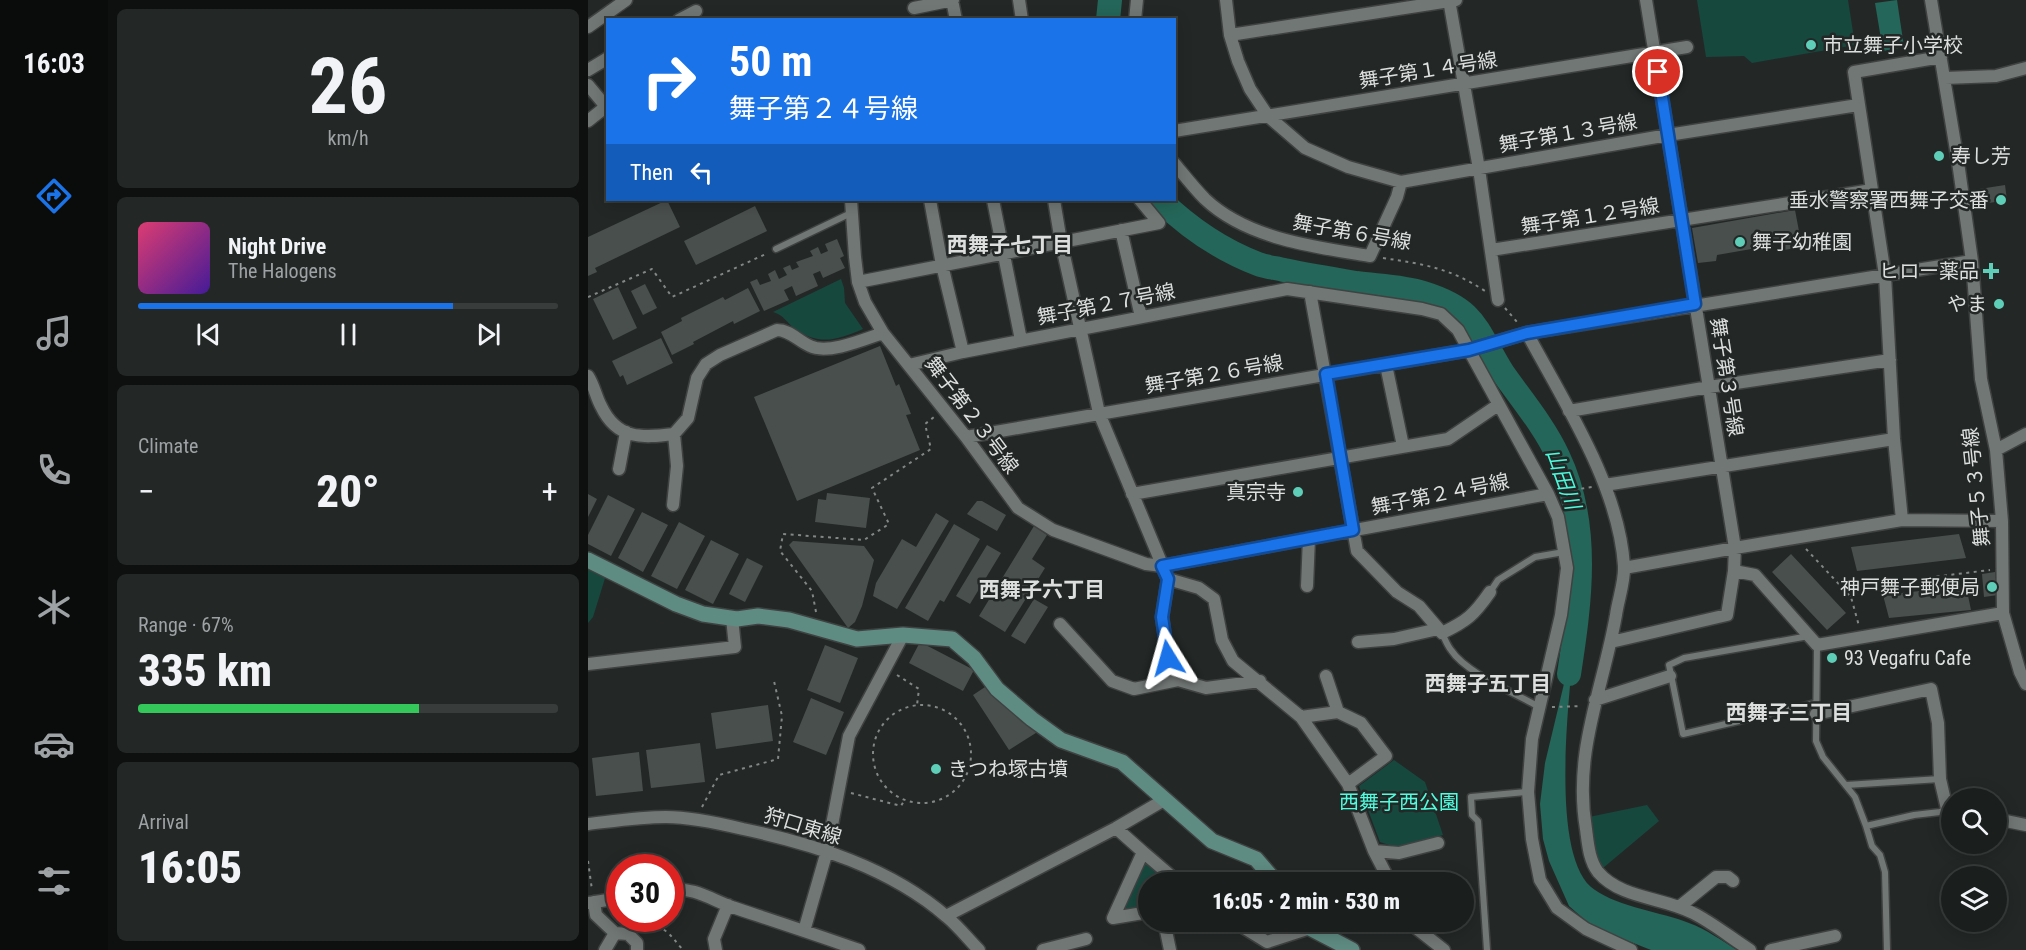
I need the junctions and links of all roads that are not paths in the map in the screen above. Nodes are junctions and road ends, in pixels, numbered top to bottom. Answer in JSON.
{"nodes":[{"id":1,"x":626,"y":0,"type":"edge"},
{"id":2,"x":952,"y":0,"type":"edge"},
{"id":3,"x":1019,"y":0,"type":"edge"},
{"id":4,"x":1137,"y":0,"type":"edge"},
{"id":5,"x":1226,"y":0,"type":"edge"},
{"id":6,"x":1451,"y":0,"type":"edge"},
{"id":7,"x":1646,"y":0,"type":"edge"},
{"id":8,"x":1931,"y":0,"type":"edge"},
{"id":9,"x":913,"y":9,"type":"edge"},
{"id":10,"x":696,"y":11,"type":"dead end"},
{"id":11,"x":683,"y":18,"type":"edge"},
{"id":12,"x":956,"y":18,"type":"edge"},
{"id":13,"x":1022,"y":18,"type":"edge"},
{"id":14,"x":1135,"y":18,"type":"edge"},
{"id":15,"x":588,"y":27,"type":"edge"},
{"id":16,"x":1230,"y":35,"type":"junction"},
{"id":17,"x":1687,"y":47,"type":"dead end"},
{"id":18,"x":1654,"y":51,"type":"junction"},
{"id":19,"x":1941,"y":57,"type":"junction"},
{"id":20,"x":606,"y":59,"type":"edge"},
{"id":21,"x":2026,"y":68,"type":"edge"},
{"id":22,"x":588,"y":70,"type":"edge"},
{"id":23,"x":1945,"y":78,"type":"junction"},
{"id":24,"x":588,"y":85,"type":"edge"},
{"id":25,"x":1464,"y":85,"type":"junction"},
{"id":26,"x":606,"y":105,"type":"edge"},
{"id":27,"x":1858,"y":105,"type":"junction"},
{"id":28,"x":606,"y":107,"type":"edge"},
{"id":29,"x":1268,"y":116,"type":"junction"},
{"id":30,"x":588,"y":121,"type":"edge"},
{"id":31,"x":1176,"y":131,"type":"edge"},
{"id":32,"x":1668,"y":135,"type":"junction"},
{"id":33,"x":1176,"y":165,"type":"edge"},
{"id":34,"x":1479,"y":169,"type":"junction"},
{"id":35,"x":1401,"y":182,"type":"junction"},
{"id":36,"x":1872,"y":190,"type":"junction"},
{"id":37,"x":851,"y":201,"type":"edge"},
{"id":38,"x":930,"y":201,"type":"edge"},
{"id":39,"x":993,"y":201,"type":"edge"},
{"id":40,"x":1054,"y":201,"type":"edge"},
{"id":41,"x":1141,"y":201,"type":"edge"},
{"id":42,"x":851,"y":213,"type":"junction"},
{"id":43,"x":1682,"y":221,"type":"junction"},
{"id":44,"x":1121,"y":230,"type":"junction"},
{"id":45,"x":1061,"y":242,"type":"junction"},
{"id":46,"x":776,"y":249,"type":"road end"},
{"id":47,"x":1491,"y":250,"type":"junction"},
{"id":48,"x":1003,"y":253,"type":"junction"},
{"id":49,"x":1972,"y":261,"type":"junction"},
{"id":50,"x":942,"y":265,"type":"junction"},
{"id":51,"x":1885,"y":274,"type":"junction"},
{"id":52,"x":858,"y":282,"type":"junction"},
{"id":53,"x":1310,"y":292,"type":"junction"},
{"id":54,"x":1498,"y":300,"type":"road end"},
{"id":55,"x":1695,"y":304,"type":"junction"},
{"id":56,"x":1141,"y":317,"type":"junction"},
{"id":57,"x":1081,"y":328,"type":"junction"},
{"id":58,"x":883,"y":333,"type":"junction"},
{"id":59,"x":1527,"y":333,"type":"junction"},
{"id":60,"x":1021,"y":340,"type":"junction"},
{"id":61,"x":1469,"y":350,"type":"junction"},
{"id":62,"x":963,"y":352,"type":"junction"},
{"id":63,"x":1890,"y":360,"type":"junction"},
{"id":64,"x":909,"y":365,"type":"junction"},
{"id":65,"x":1386,"y":365,"type":"junction"},
{"id":66,"x":1326,"y":374,"type":"junction"},
{"id":67,"x":588,"y":376,"type":"edge"},
{"id":68,"x":1709,"y":387,"type":"junction"},
{"id":69,"x":1498,"y":405,"type":"junction"},
{"id":70,"x":1569,"y":411,"type":"junction"},
{"id":71,"x":1099,"y":413,"type":"junction"},
{"id":72,"x":626,"y":432,"type":"junction"},
{"id":73,"x":674,"y":434,"type":"junction"},
{"id":74,"x":2026,"y":434,"type":"edge"},
{"id":75,"x":966,"y":437,"type":"junction"},
{"id":76,"x":1894,"y":439,"type":"junction"},
{"id":77,"x":1403,"y":446,"type":"junction"},
{"id":78,"x":1996,"y":450,"type":"junction"},
{"id":79,"x":1339,"y":457,"type":"junction"},
{"id":80,"x":1721,"y":466,"type":"junction"},
{"id":81,"x":620,"y":469,"type":"dead end"},
{"id":82,"x":1605,"y":484,"type":"junction"},
{"id":83,"x":1132,"y":494,"type":"junction"},
{"id":84,"x":1548,"y":494,"type":"junction"},
{"id":85,"x":673,"y":505,"type":"dead end"},
{"id":86,"x":1902,"y":520,"type":"junction"},
{"id":87,"x":2002,"y":521,"type":"junction"},
{"id":88,"x":1353,"y":530,"type":"junction"},
{"id":89,"x":1309,"y":538,"type":"junction"},
{"id":90,"x":1735,"y":548,"type":"junction"},
{"id":91,"x":1564,"y":552,"type":"junction"},
{"id":92,"x":588,"y":560,"type":"edge"},
{"id":93,"x":1162,"y":566,"type":"junction"},
{"id":94,"x":1624,"y":568,"type":"junction"},
{"id":95,"x":1734,"y":571,"type":"junction"},
{"id":96,"x":1168,"y":579,"type":"junction"},
{"id":97,"x":1307,"y":586,"type":"dead end"},
{"id":98,"x":1490,"y":592,"type":"joint"},
{"id":99,"x":2003,"y":614,"type":"junction"},
{"id":100,"x":732,"y":618,"type":"junction"},
{"id":101,"x":1060,"y":624,"type":"dead end"},
{"id":102,"x":1440,"y":631,"type":"junction"},
{"id":103,"x":903,"y":635,"type":"junction"},
{"id":104,"x":1813,"y":641,"type":"junction"},
{"id":105,"x":1358,"y":642,"type":"dead end"},
{"id":106,"x":1611,"y":642,"type":"junction"},
{"id":107,"x":1168,"y":658,"type":"dead end"},
{"id":108,"x":588,"y":664,"type":"edge"},
{"id":109,"x":1326,"y":676,"type":"dead end"},
{"id":110,"x":1670,"y":676,"type":"junction"},
{"id":111,"x":1260,"y":681,"type":"junction"},
{"id":112,"x":2026,"y":684,"type":"edge"},
{"id":113,"x":1594,"y":703,"type":"junction"},
{"id":114,"x":1540,"y":707,"type":"junction"},
{"id":115,"x":1816,"y":708,"type":"junction"},
{"id":116,"x":1338,"y":712,"type":"junction"},
{"id":117,"x":1301,"y":717,"type":"junction"},
{"id":118,"x":1940,"y":779,"type":"junction"},
{"id":119,"x":1348,"y":784,"type":"junction"},
{"id":120,"x":1846,"y":785,"type":"junction"},
{"id":121,"x":1943,"y":788,"type":"edge"},
{"id":122,"x":1528,"y":792,"type":"junction"},
{"id":123,"x":1164,"y":800,"type":"junction"},
{"id":124,"x":1941,"y":812,"type":"edge"},
{"id":125,"x":2007,"y":821,"type":"edge"},
{"id":126,"x":588,"y":824,"type":"edge"},
{"id":127,"x":2026,"y":825,"type":"edge"},
{"id":128,"x":1866,"y":826,"type":"junction"},
{"id":129,"x":1116,"y":828,"type":"junction"},
{"id":130,"x":1438,"y":843,"type":"dead end"},
{"id":131,"x":827,"y":851,"type":"junction"},
{"id":132,"x":1374,"y":851,"type":"junction"},
{"id":133,"x":1143,"y":852,"type":"junction"},
{"id":134,"x":1166,"y":872,"type":"edge"},
{"id":135,"x":1267,"y":872,"type":"edge"},
{"id":136,"x":1385,"y":872,"type":"edge"},
{"id":137,"x":1733,"y":881,"type":"dead end"},
{"id":138,"x":684,"y":888,"type":"edge"},
{"id":139,"x":606,"y":900,"type":"edge"},
{"id":140,"x":591,"y":902,"type":"edge"},
{"id":141,"x":728,"y":905,"type":"junction"},
{"id":142,"x":1679,"y":907,"type":"junction"},
{"id":143,"x":1138,"y":914,"type":"edge"},
{"id":144,"x":946,"y":916,"type":"junction"},
{"id":145,"x":804,"y":931,"type":"junction"},
{"id":146,"x":1166,"y":932,"type":"edge"},
{"id":147,"x":1246,"y":932,"type":"edge"},
{"id":148,"x":1291,"y":932,"type":"edge"},
{"id":149,"x":1321,"y":932,"type":"edge"},
{"id":150,"x":1421,"y":932,"type":"edge"},
{"id":151,"x":621,"y":934,"type":"junction"},
{"id":152,"x":1835,"y":936,"type":"dead end"},
{"id":153,"x":1086,"y":939,"type":"dead end"},
{"id":154,"x":1263,"y":946,"type":"edge"},
{"id":155,"x":605,"y":950,"type":"edge"},
{"id":156,"x":637,"y":950,"type":"edge"},
{"id":157,"x":716,"y":950,"type":"edge"},
{"id":158,"x":859,"y":950,"type":"edge"},
{"id":159,"x":979,"y":950,"type":"edge"},
{"id":160,"x":1043,"y":950,"type":"edge"},
{"id":161,"x":1170,"y":950,"type":"edge"},
{"id":162,"x":1352,"y":950,"type":"edge"},
{"id":163,"x":1444,"y":950,"type":"edge"},
{"id":164,"x":1487,"y":950,"type":"edge"},
{"id":165,"x":1631,"y":950,"type":"edge"},
{"id":166,"x":1750,"y":950,"type":"edge"},
{"id":167,"x":1771,"y":950,"type":"edge"},
{"id":168,"x":1887,"y":950,"type":"edge"}],
"edges":[{"from":1,"to":15,"type":"street"},
{"from":2,"to":9,"type":"street"},
{"from":2,"to":12,"type":"street"},
{"from":3,"to":13,"type":"street"},
{"from":4,"to":14,"type":"street"},
{"from":5,"to":16,"type":"street"},
{"from":6,"to":16,"type":"street"},
{"from":6,"to":25,"type":"street"},
{"from":7,"to":18,"type":"street","name":"舞子第３号線"},
{"from":8,"to":19,"type":"street","name":"舞子５３号線"},
{"from":10,"to":11,"type":"street"},
{"from":16,"to":29,"type":"street"},
{"from":17,"to":18,"type":"street","name":"舞子第１４号線"},
{"from":18,"to":25,"type":"street","name":"舞子第１４号線"},
{"from":18,"to":32,"type":"street","name":"舞子第３号線"},
{"from":19,"to":23,"type":"street","name":"舞子５３号線"},
{"from":19,"to":27,"type":"street"},
{"from":20,"to":22,"type":"street"},
{"from":21,"to":23,"type":"street"},
{"from":23,"to":49,"type":"street","name":"舞子５３号線"},
{"from":24,"to":26,"type":"street"},
{"from":25,"to":29,"type":"street","name":"舞子第１４号線"},
{"from":25,"to":34,"type":"street"},
{"from":27,"to":32,"type":"street","name":"舞子第１３号線"},
{"from":27,"to":36,"type":"street"},
{"from":28,"to":30,"type":"street"},
{"from":29,"to":31,"type":"street","name":"舞子第１４号線"},
{"from":29,"to":35,"type":"street"},
{"from":32,"to":34,"type":"street","name":"舞子第１３号線"},
{"from":32,"to":43,"type":"street","name":"舞子第３号線"},
{"from":33,"to":35,"type":"street","name":"舞子第６号線"},
{"from":34,"to":35,"type":"street","name":"舞子第１３号線"},
{"from":34,"to":47,"type":"street"},
{"from":36,"to":43,"type":"street","name":"舞子第１２号線"},
{"from":36,"to":51,"type":"street"},
{"from":37,"to":42,"type":"street","name":"舞子第２３号線"},
{"from":38,"to":50,"type":"street"},
{"from":39,"to":48,"type":"street"},
{"from":40,"to":45,"type":"street"},
{"from":41,"to":44,"type":"street"},
{"from":42,"to":46,"type":"lane"},
{"from":42,"to":52,"type":"street","name":"舞子第２３号線"},
{"from":43,"to":47,"type":"street","name":"舞子第１２号線"},
{"from":43,"to":55,"type":"street","name":"舞子第３号線"},
{"from":44,"to":45,"type":"street"},
{"from":44,"to":56,"type":"street"},
{"from":45,"to":48,"type":"street"},
{"from":45,"to":57,"type":"street"},
{"from":47,"to":54,"type":"street"},
{"from":48,"to":50,"type":"street"},
{"from":48,"to":60,"type":"street"},
{"from":49,"to":51,"type":"street","name":"舞子第２６号線"},
{"from":49,"to":78,"type":"street","name":"舞子５３号線"},
{"from":50,"to":52,"type":"street"},
{"from":50,"to":62,"type":"street"},
{"from":51,"to":55,"type":"street","name":"舞子第２６号線"},
{"from":51,"to":63,"type":"street"},
{"from":52,"to":58,"type":"street","name":"舞子第２３号線"},
{"from":53,"to":56,"type":"street","name":"舞子第２７号線"},
{"from":53,"to":61,"type":"street","name":"舞子第２７号線"},
{"from":53,"to":66,"type":"street"},
{"from":55,"to":59,"type":"street","name":"舞子第２６号線"},
{"from":55,"to":68,"type":"street","name":"舞子第３号線"},
{"from":56,"to":57,"type":"street","name":"舞子第２７号線"},
{"from":57,"to":60,"type":"street","name":"舞子第２７号線"},
{"from":57,"to":71,"type":"street"},
{"from":58,"to":64,"type":"street","name":"舞子第２３号線"},
{"from":58,"to":73,"type":"street"},
{"from":59,"to":61,"type":"street","name":"舞子第２６号線"},
{"from":59,"to":70,"type":"street"},
{"from":60,"to":62,"type":"street","name":"舞子第２７号線"},
{"from":61,"to":65,"type":"street","name":"舞子第２６号線"},
{"from":61,"to":69,"type":"street","name":"舞子第２７号線"},
{"from":62,"to":64,"type":"street","name":"舞子第２７号線"},
{"from":63,"to":68,"type":"street"},
{"from":63,"to":76,"type":"street"},
{"from":64,"to":75,"type":"street","name":"舞子第２３号線"},
{"from":65,"to":66,"type":"street","name":"舞子第２６号線"},
{"from":65,"to":77,"type":"street"},
{"from":66,"to":71,"type":"street","name":"舞子第２６号線"},
{"from":66,"to":79,"type":"street"},
{"from":67,"to":72,"type":"street"},
{"from":68,"to":70,"type":"street"},
{"from":68,"to":80,"type":"street","name":"舞子第３号線"},
{"from":69,"to":77,"type":"street"},
{"from":69,"to":84,"type":"street","name":"舞子第２７号線"},
{"from":70,"to":82,"type":"street"},
{"from":71,"to":75,"type":"street","name":"舞子第２６号線"},
{"from":71,"to":83,"type":"street"},
{"from":72,"to":73,"type":"street"},
{"from":72,"to":81,"type":"street"},
{"from":73,"to":85,"type":"street"},
{"from":74,"to":78,"type":"street"},
{"from":75,"to":93,"type":"street","name":"舞子第２３号線"},
{"from":76,"to":80,"type":"street"},
{"from":76,"to":86,"type":"street"},
{"from":77,"to":79,"type":"street"},
{"from":78,"to":87,"type":"street","name":"舞子５３号線"},
{"from":79,"to":83,"type":"street"},
{"from":79,"to":88,"type":"street"},
{"from":80,"to":82,"type":"street"},
{"from":80,"to":90,"type":"street","name":"舞子第３号線"},
{"from":82,"to":94,"type":"street"},
{"from":83,"to":93,"type":"street"},
{"from":84,"to":88,"type":"street","name":"舞子第２４号線"},
{"from":84,"to":91,"type":"street","name":"舞子第２７号線"},
{"from":86,"to":87,"type":"street"},
{"from":86,"to":90,"type":"street"},
{"from":87,"to":99,"type":"street","name":"舞子５３号線"},
{"from":88,"to":89,"type":"street","name":"舞子第２４号線"},
{"from":88,"to":102,"type":"street"},
{"from":89,"to":93,"type":"street","name":"舞子第２４号線"},
{"from":89,"to":97,"type":"street"},
{"from":90,"to":94,"type":"street"},
{"from":90,"to":95,"type":"street","name":"舞子第３号線"},
{"from":91,"to":98,"type":"lane"},
{"from":91,"to":114,"type":"street","name":"舞子第２７号線"},
{"from":92,"to":100,"type":"main road"},
{"from":93,"to":96,"type":"street"},
{"from":94,"to":106,"type":"street"},
{"from":95,"to":104,"type":"street"},
{"from":95,"to":106,"type":"street","name":"舞子第３号線"},
{"from":96,"to":107,"type":"street"},
{"from":96,"to":111,"type":"street"},
{"from":98,"to":102,"type":"street"},
{"from":99,"to":104,"type":"street"},
{"from":99,"to":112,"type":"street","name":"舞子５３号線"},
{"from":100,"to":103,"type":"main road"},
{"from":100,"to":108,"type":"street"},
{"from":101,"to":111,"type":"street"},
{"from":102,"to":105,"type":"street"},
{"from":102,"to":114,"type":"lane"},
{"from":103,"to":123,"type":"main road"},
{"from":103,"to":131,"type":"street"},
{"from":104,"to":110,"type":"lane"},
{"from":104,"to":115,"type":"lane"},
{"from":106,"to":113,"type":"street"},
{"from":109,"to":116,"type":"street"},
{"from":110,"to":113,"type":"street"},
{"from":110,"to":115,"type":"lane"},
{"from":111,"to":117,"type":"street"},
{"from":113,"to":142,"type":"street"},
{"from":114,"to":122,"type":"street","name":"舞子第２７号線"},
{"from":115,"to":118,"type":"street"},
{"from":115,"to":120,"type":"lane"},
{"from":116,"to":117,"type":"street"},
{"from":116,"to":119,"type":"street"},
{"from":117,"to":119,"type":"street"},
{"from":118,"to":120,"type":"lane"},
{"from":118,"to":121,"type":"street"},
{"from":119,"to":132,"type":"street"},
{"from":120,"to":128,"type":"lane"},
{"from":122,"to":164,"type":"lane"},
{"from":122,"to":165,"type":"street","name":"舞子第２７号線"},
{"from":123,"to":129,"type":"street"},
{"from":123,"to":135,"type":"main road"},
{"from":124,"to":128,"type":"lane"},
{"from":125,"to":127,"type":"street"},
{"from":126,"to":131,"type":"street","name":"狩口東線"},
{"from":128,"to":168,"type":"lane"},
{"from":129,"to":133,"type":"street"},
{"from":129,"to":144,"type":"street"},
{"from":130,"to":132,"type":"street"},
{"from":131,"to":144,"type":"street","name":"狩口東線"},
{"from":131,"to":145,"type":"street"},
{"from":132,"to":136,"type":"street"},
{"from":133,"to":134,"type":"street"},
{"from":133,"to":143,"type":"street"},
{"from":137,"to":142,"type":"street"},
{"from":138,"to":141,"type":"street"},
{"from":139,"to":140,"type":"street"},
{"from":140,"to":151,"type":"street"},
{"from":141,"to":145,"type":"street"},
{"from":141,"to":157,"type":"street"},
{"from":142,"to":166,"type":"street"},
{"from":144,"to":159,"type":"street","name":"狩口東線"},
{"from":145,"to":158,"type":"street"},
{"from":146,"to":161,"type":"street"},
{"from":147,"to":154,"type":"street"},
{"from":148,"to":154,"type":"street"},
{"from":149,"to":162,"type":"main road"},
{"from":150,"to":163,"type":"street"},
{"from":151,"to":155,"type":"street"},
{"from":151,"to":156,"type":"street"},
{"from":152,"to":167,"type":"street"},
{"from":153,"to":160,"type":"street"}]}
